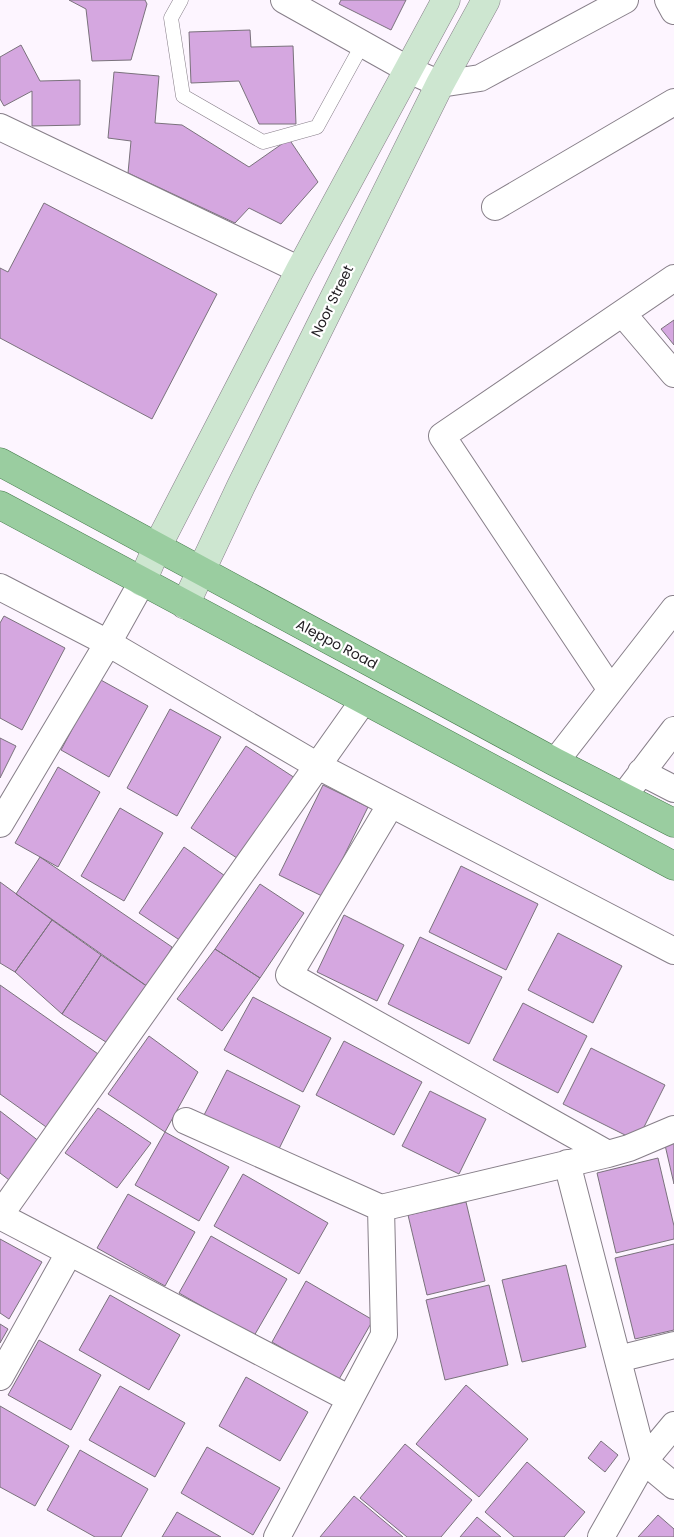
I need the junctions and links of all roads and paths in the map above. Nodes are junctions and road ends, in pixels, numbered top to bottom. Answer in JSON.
{"nodes":[{"id":1,"x":181,"y":0,"type":"edge"},
{"id":2,"x":284,"y":0,"type":"edge"},
{"id":3,"x":446,"y":0,"type":"edge"},
{"id":4,"x":486,"y":0,"type":"edge"},
{"id":5,"x":625,"y":0,"type":"edge"},
{"id":6,"x":668,"y":0,"type":"edge"},
{"id":7,"x":674,"y":11,"type":"edge"},
{"id":8,"x":362,"y":45,"type":"junction"},
{"id":9,"x":409,"y":70,"type":"junction"},
{"id":10,"x":440,"y":84,"type":"junction"},
{"id":11,"x":674,"y":102,"type":"edge"},
{"id":12,"x":0,"y":127,"type":"edge"},
{"id":13,"x":495,"y":207,"type":"dead end"},
{"id":14,"x":300,"y":270,"type":"junction"},
{"id":15,"x":674,"y":278,"type":"edge"},
{"id":16,"x":623,"y":314,"type":"junction"},
{"id":17,"x":674,"y":374,"type":"edge"},
{"id":18,"x":0,"y":462,"type":"edge"},
{"id":19,"x":0,"y":506,"type":"edge"},
{"id":20,"x":157,"y":547,"type":"junction"},
{"id":21,"x":200,"y":570,"type":"junction"},
{"id":22,"x":142,"y":582,"type":"junction"},
{"id":23,"x":0,"y":587,"type":"edge"},
{"id":24,"x":185,"y":605,"type":"junction"},
{"id":25,"x":674,"y":609,"type":"edge"},
{"id":26,"x":108,"y":643,"type":"junction"},
{"id":27,"x":612,"y":690,"type":"junction"},
{"id":28,"x":364,"y":700,"type":"junction"},
{"id":29,"x":674,"y":730,"type":"edge"},
{"id":30,"x":555,"y":762,"type":"junction"},
{"id":31,"x":318,"y":766,"type":"junction"},
{"id":32,"x":642,"y":772,"type":"junction"},
{"id":33,"x":674,"y":789,"type":"edge"},
{"id":34,"x":623,"y":797,"type":"junction"},
{"id":35,"x":390,"y":804,"type":"junction"},
{"id":36,"x":674,"y":823,"type":"edge"},
{"id":37,"x":0,"y":824,"type":"edge"},
{"id":38,"x":674,"y":866,"type":"edge"},
{"id":39,"x":674,"y":951,"type":"edge"},
{"id":40,"x":186,"y":1121,"type":"dead end"},
{"id":41,"x":674,"y":1129,"type":"edge"},
{"id":42,"x":608,"y":1154,"type":"junction"},
{"id":43,"x":566,"y":1163,"type":"junction"},
{"id":44,"x":381,"y":1208,"type":"junction"},
{"id":45,"x":0,"y":1216,"type":"edge"},
{"id":46,"x":68,"y":1253,"type":"junction"},
{"id":47,"x":674,"y":1345,"type":"edge"},
{"id":48,"x":618,"y":1359,"type":"junction"},
{"id":49,"x":0,"y":1377,"type":"edge"},
{"id":50,"x":350,"y":1399,"type":"junction"},
{"id":51,"x":674,"y":1425,"type":"edge"},
{"id":52,"x":644,"y":1462,"type":"junction"},
{"id":53,"x":674,"y":1486,"type":"edge"},
{"id":54,"x":277,"y":1537,"type":"edge"},
{"id":55,"x":600,"y":1537,"type":"edge"}],
"edges":[{"from":1,"to":8,"type":"lane"},
{"from":2,"to":8,"type":"street"},
{"from":3,"to":9,"type":"main road"},
{"from":4,"to":10,"type":"main road","name":"Noor Street"},
{"from":5,"to":10,"type":"street"},
{"from":6,"to":7,"type":"street"},
{"from":8,"to":9,"type":"street"},
{"from":9,"to":10,"type":"street"},
{"from":9,"to":14,"type":"main road"},
{"from":10,"to":21,"type":"main road","name":"Noor Street"},
{"from":11,"to":13,"type":"street"},
{"from":12,"to":14,"type":"street"},
{"from":14,"to":20,"type":"main road"},
{"from":15,"to":16,"type":"street"},
{"from":16,"to":17,"type":"street"},
{"from":16,"to":27,"type":"street"},
{"from":18,"to":20,"type":"main road","name":"Aleppo Road"},
{"from":19,"to":22,"type":"main road"},
{"from":20,"to":21,"type":"main road","name":"Aleppo Road"},
{"from":20,"to":22,"type":"main road"},
{"from":21,"to":24,"type":"main road","name":"Noor Street"},
{"from":21,"to":30,"type":"main road","name":"Aleppo Road"},
{"from":22,"to":24,"type":"main road"},
{"from":22,"to":26,"type":"street"},
{"from":23,"to":26,"type":"street"},
{"from":24,"to":28,"type":"main road"},
{"from":25,"to":27,"type":"street"},
{"from":26,"to":31,"type":"street"},
{"from":26,"to":37,"type":"street"},
{"from":27,"to":30,"type":"street"},
{"from":28,"to":31,"type":"street"},
{"from":28,"to":38,"type":"main road"},
{"from":29,"to":32,"type":"street"},
{"from":30,"to":34,"type":"main road","name":"Aleppo Road"},
{"from":31,"to":35,"type":"street"},
{"from":31,"to":45,"type":"street"},
{"from":32,"to":33,"type":"street"},
{"from":32,"to":34,"type":"street"},
{"from":34,"to":36,"type":"main road","name":"Aleppo Road"},
{"from":35,"to":39,"type":"street"},
{"from":35,"to":42,"type":"street"},
{"from":40,"to":44,"type":"street"},
{"from":41,"to":42,"type":"street"},
{"from":42,"to":43,"type":"street"},
{"from":43,"to":44,"type":"street"},
{"from":43,"to":48,"type":"street"},
{"from":44,"to":50,"type":"street"},
{"from":45,"to":46,"type":"street"},
{"from":46,"to":49,"type":"street"},
{"from":46,"to":50,"type":"street"},
{"from":47,"to":48,"type":"street"},
{"from":48,"to":52,"type":"street"},
{"from":50,"to":54,"type":"street"},
{"from":51,"to":52,"type":"street"},
{"from":52,"to":53,"type":"street"},
{"from":52,"to":55,"type":"street"}]}
